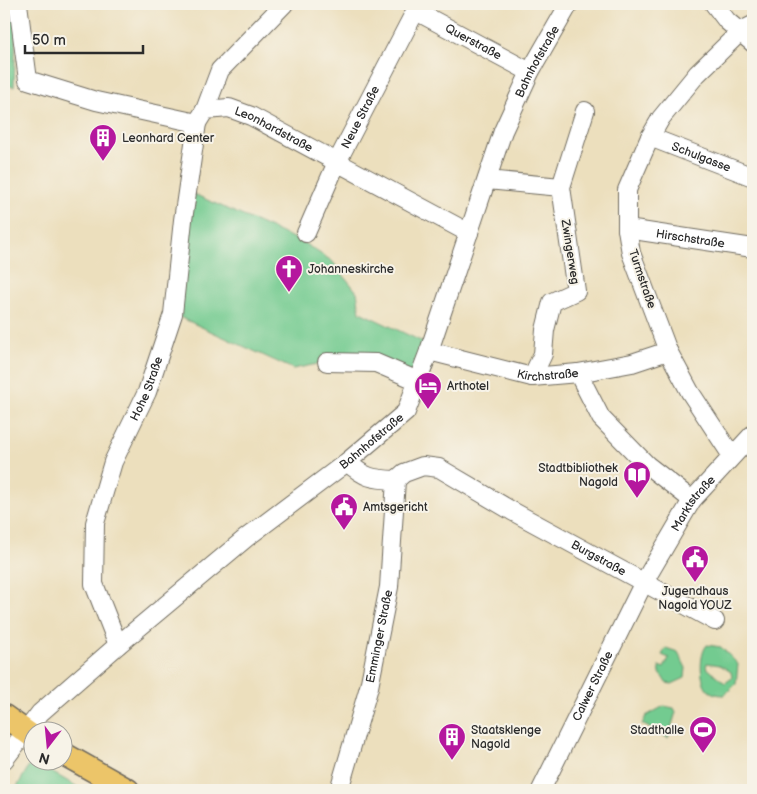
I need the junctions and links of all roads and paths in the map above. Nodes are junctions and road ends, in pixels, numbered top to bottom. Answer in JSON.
{"nodes":[{"id":1,"x":18,"y":4,"type":"edge"},
{"id":2,"x":284,"y":4,"type":"edge"},
{"id":3,"x":569,"y":4,"type":"edge"},
{"id":4,"x":714,"y":4,"type":"edge"},
{"id":5,"x":418,"y":8,"type":"edge"},
{"id":6,"x":749,"y":33,"type":"edge"},
{"id":7,"x":530,"y":72,"type":"junction"},
{"id":8,"x":585,"y":111,"type":"dead end"},
{"id":9,"x":201,"y":117,"type":"junction"},
{"id":10,"x":650,"y":137,"type":"junction"},
{"id":11,"x":337,"y":162,"type":"junction"},
{"id":12,"x":753,"y":177,"type":"edge"},
{"id":13,"x":487,"y":180,"type":"junction"},
{"id":14,"x":560,"y":187,"type":"junction"},
{"id":15,"x":627,"y":229,"type":"junction"},
{"id":16,"x":306,"y":232,"type":"dead end"},
{"id":17,"x":469,"y":233,"type":"junction"},
{"id":18,"x":753,"y":248,"type":"edge"},
{"id":19,"x":429,"y":351,"type":"junction"},
{"id":20,"x":668,"y":351,"type":"junction"},
{"id":21,"x":326,"y":362,"type":"dead end"},
{"id":22,"x":573,"y":373,"type":"junction"},
{"id":23,"x":532,"y":377,"type":"junction"},
{"id":24,"x":418,"y":381,"type":"junction"},
{"id":25,"x":753,"y":434,"type":"edge"},
{"id":26,"x":732,"y":456,"type":"junction"},
{"id":27,"x":346,"y":462,"type":"junction"},
{"id":28,"x":396,"y":480,"type":"junction"},
{"id":29,"x":692,"y":500,"type":"junction"},
{"id":30,"x":644,"y":582,"type":"junction"},
{"id":31,"x":715,"y":621,"type":"dead end"},
{"id":32,"x":118,"y":645,"type":"junction"},
{"id":33,"x":4,"y":716,"type":"edge"},
{"id":34,"x":35,"y":722,"type":"edge"},
{"id":35,"x":22,"y":730,"type":"edge"},
{"id":36,"x":22,"y":740,"type":"edge"},
{"id":37,"x":72,"y":759,"type":"edge"},
{"id":38,"x":4,"y":760,"type":"edge"},
{"id":39,"x":128,"y":790,"type":"edge"},
{"id":40,"x":338,"y":790,"type":"edge"},
{"id":41,"x":541,"y":790,"type":"edge"}],
"edges":[{"from":1,"to":9,"type":"street","name":"Leonhardstraße"},
{"from":2,"to":9,"type":"street","name":"Hohe Straße"},
{"from":3,"to":7,"type":"street","name":"Bahnhofstraße"},
{"from":4,"to":6,"type":"street"},
{"from":5,"to":7,"type":"street","name":"Querstraße"},
{"from":5,"to":11,"type":"street","name":"Neue Straße"},
{"from":6,"to":10,"type":"street","name":"Turmstraße"},
{"from":7,"to":13,"type":"street","name":"Bahnhofstraße"},
{"from":8,"to":14,"type":"street","name":"Zwingerweg"},
{"from":9,"to":11,"type":"street","name":"Leonhardstraße"},
{"from":9,"to":32,"type":"street","name":"Hohe Straße"},
{"from":10,"to":12,"type":"street","name":"Schulgasse"},
{"from":10,"to":15,"type":"street","name":"Turmstraße"},
{"from":11,"to":16,"type":"street","name":"Neue Straße"},
{"from":11,"to":17,"type":"street","name":"Leonhardstraße"},
{"from":13,"to":14,"type":"street"},
{"from":13,"to":17,"type":"street","name":"Bahnhofstraße"},
{"from":14,"to":23,"type":"street","name":"Zwingerweg"},
{"from":15,"to":18,"type":"street","name":"Hirschstraße"},
{"from":15,"to":20,"type":"street","name":"Turmstraße"},
{"from":17,"to":19,"type":"street","name":"Bahnhofstraße"},
{"from":19,"to":23,"type":"street","name":"Kirchstraße"},
{"from":19,"to":24,"type":"street","name":"Bahnhofstraße"},
{"from":20,"to":22,"type":"street","name":"Kirchstraße"},
{"from":20,"to":26,"type":"street","name":"Turmstraße"},
{"from":21,"to":24,"type":"street"},
{"from":22,"to":23,"type":"street","name":"Kirchstraße"},
{"from":22,"to":29,"type":"street"},
{"from":24,"to":27,"type":"street","name":"Bahnhofstraße"},
{"from":25,"to":26,"type":"street","name":"Marktstraße"},
{"from":26,"to":29,"type":"street","name":"Marktstraße"},
{"from":27,"to":28,"type":"street"},
{"from":27,"to":32,"type":"street","name":"Bahnhofstraße"},
{"from":28,"to":30,"type":"street","name":"Burgstraße"},
{"from":28,"to":40,"type":"street","name":"Emminger Straße"},
{"from":29,"to":30,"type":"street","name":"Marktstraße"},
{"from":30,"to":31,"type":"street","name":"Burgstraße"},
{"from":30,"to":41,"type":"street","name":"Calwer Straße"},
{"from":32,"to":34,"type":"street","name":"Bahnhofstraße"},
{"from":33,"to":35,"type":"main road"},
{"from":36,"to":38,"type":"street","name":"Bahnhofstraße"},
{"from":37,"to":39,"type":"main road"}]}
